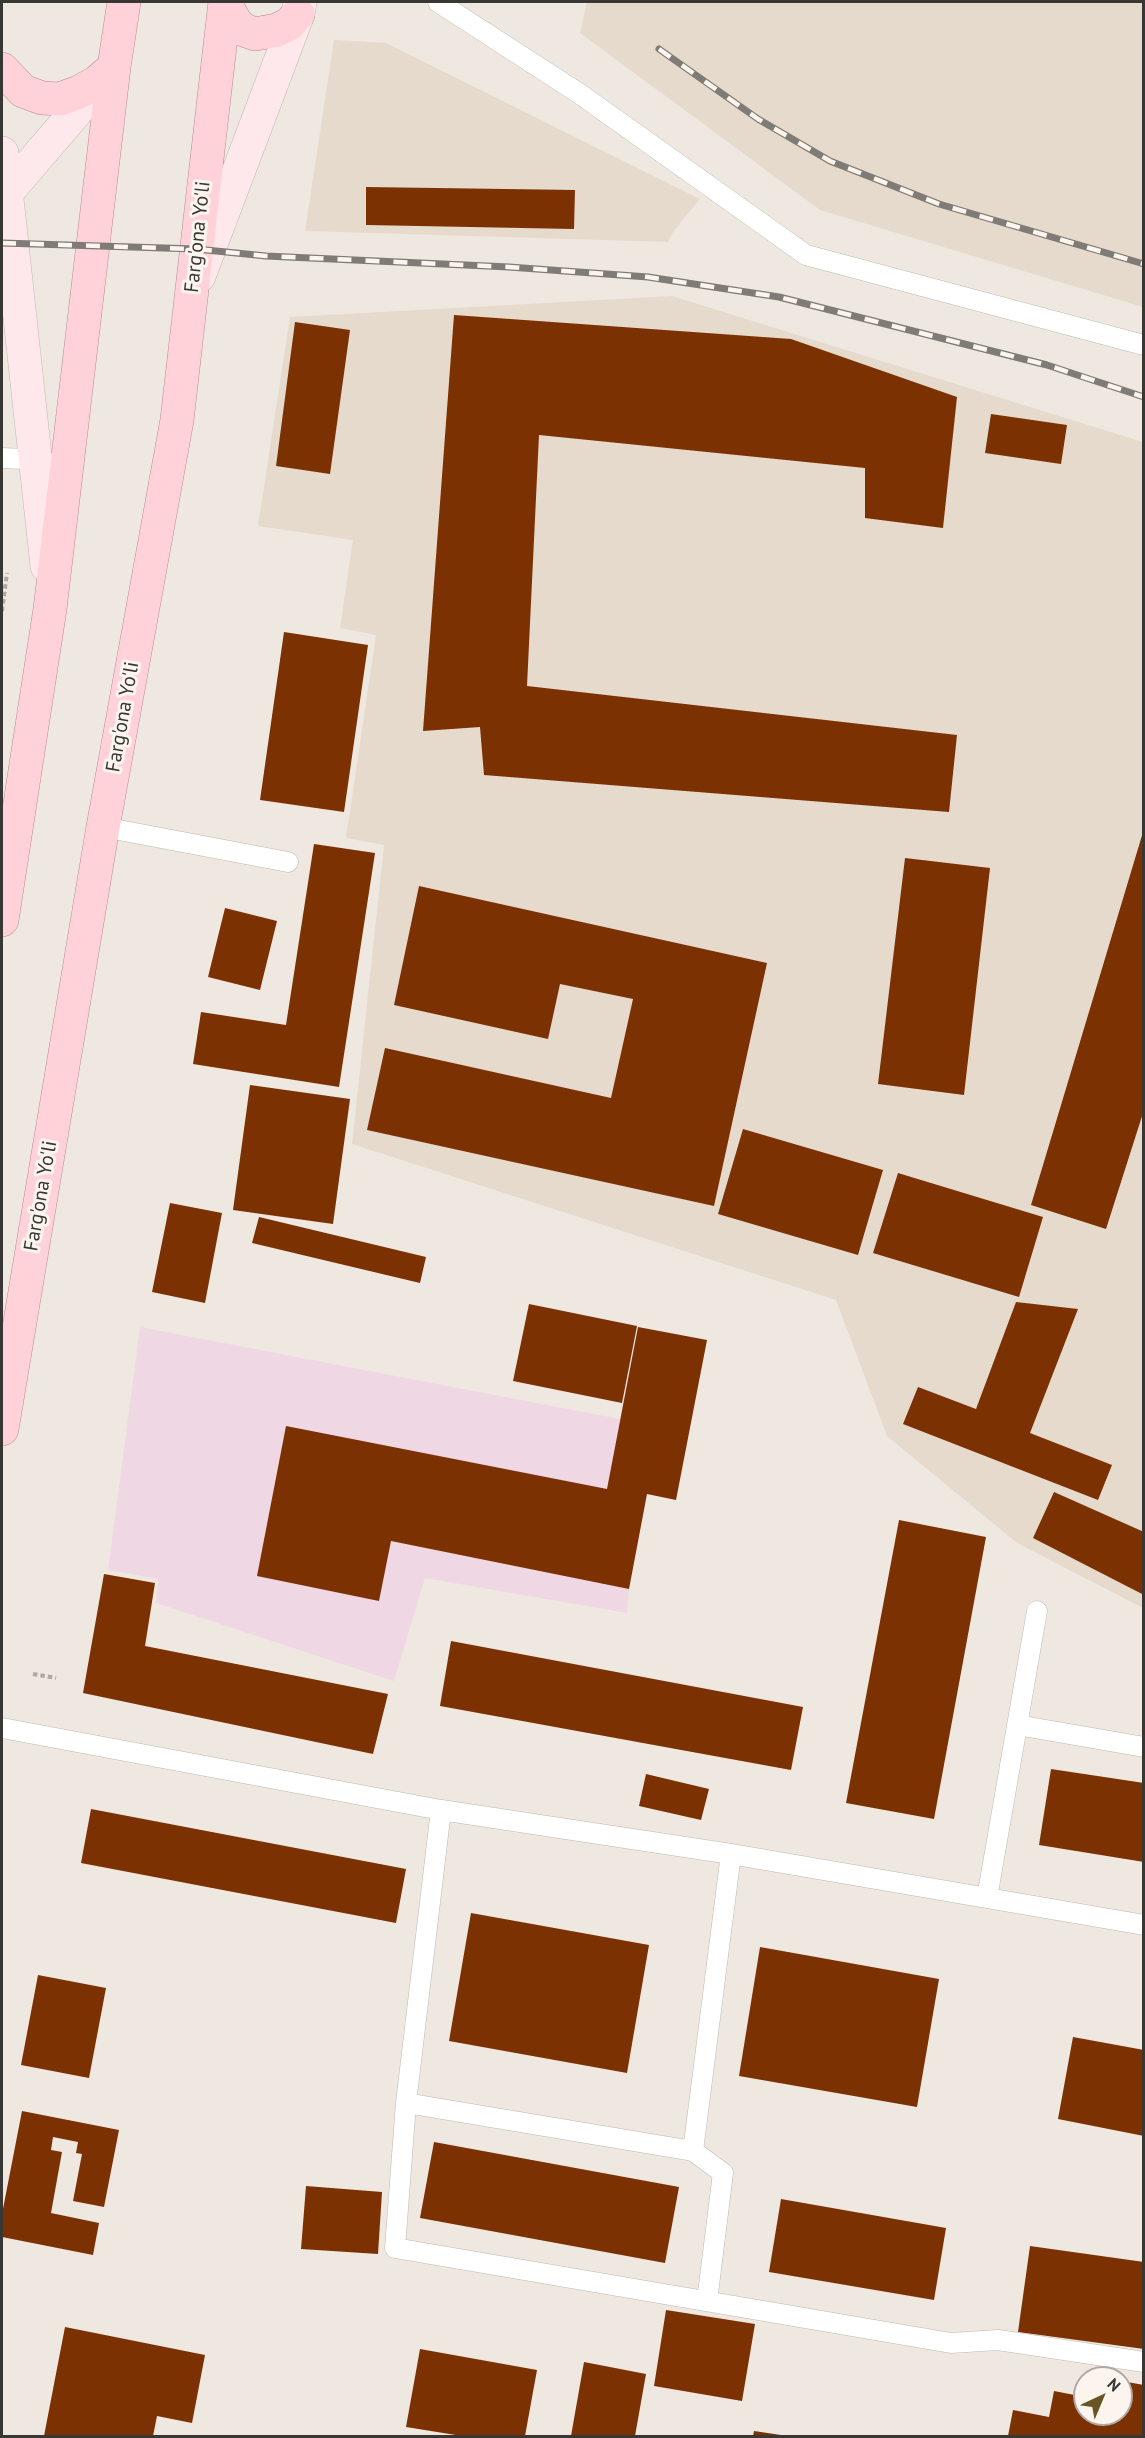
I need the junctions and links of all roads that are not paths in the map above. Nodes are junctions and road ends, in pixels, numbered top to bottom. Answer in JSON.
{"nodes":[{"id":1,"x":124,"y":2,"type":"edge"},
{"id":2,"x":225,"y":2,"type":"edge"},
{"id":3,"x":438,"y":2,"type":"edge"},
{"id":4,"x":299,"y":8,"type":"edge"},
{"id":5,"x":114,"y":67,"type":"junction"},
{"id":6,"x":2,"y":69,"type":"edge"},
{"id":7,"x":2,"y":153,"type":"edge"},
{"id":8,"x":3,"y":196,"type":"edge"},
{"id":9,"x":192,"y":295,"type":"junction"},
{"id":10,"x":10,"y":325,"type":"edge"},
{"id":11,"x":1143,"y":345,"type":"edge"},
{"id":12,"x":2,"y":458,"type":"edge"},
{"id":13,"x":52,"y":460,"type":"junction"},
{"id":14,"x":103,"y":827,"type":"junction"},
{"id":15,"x":288,"y":862,"type":"dead end"},
{"id":16,"x":2,"y":920,"type":"edge"},
{"id":17,"x":2,"y":1429,"type":"edge"},
{"id":18,"x":1037,"y":1611,"type":"dead end"},
{"id":19,"x":1017,"y":1725,"type":"junction"},
{"id":20,"x":2,"y":1728,"type":"edge"},
{"id":21,"x":1143,"y":1746,"type":"edge"},
{"id":22,"x":441,"y":1809,"type":"junction"},
{"id":23,"x":731,"y":1854,"type":"junction"},
{"id":24,"x":987,"y":1898,"type":"junction"},
{"id":25,"x":1143,"y":1925,"type":"edge"},
{"id":26,"x":406,"y":2103,"type":"junction"},
{"id":27,"x":693,"y":2151,"type":"junction"},
{"id":28,"x":707,"y":2301,"type":"junction"},
{"id":29,"x":1143,"y":2362,"type":"edge"}],
"edges":[{"from":1,"to":5,"type":"main road"},
{"from":2,"to":4,"type":"main road"},
{"from":2,"to":9,"type":"main road","name":"Farg'ona Yo'li"},
{"from":3,"to":11,"type":"lane"},
{"from":4,"to":9,"type":"street"},
{"from":5,"to":6,"type":"main road"},
{"from":5,"to":8,"type":"street"},
{"from":5,"to":13,"type":"main road"},
{"from":7,"to":8,"type":"street"},
{"from":8,"to":10,"type":"street"},
{"from":9,"to":14,"type":"main road","name":"Farg'ona Yo'li"},
{"from":10,"to":13,"type":"street"},
{"from":12,"to":13,"type":"lane"},
{"from":13,"to":16,"type":"main road"},
{"from":14,"to":15,"type":"lane"},
{"from":14,"to":17,"type":"main road","name":"Farg'ona Yo'li"},
{"from":18,"to":19,"type":"lane"},
{"from":19,"to":21,"type":"lane"},
{"from":19,"to":24,"type":"lane"},
{"from":20,"to":22,"type":"lane"},
{"from":22,"to":23,"type":"lane"},
{"from":22,"to":26,"type":"lane"},
{"from":23,"to":24,"type":"lane"},
{"from":23,"to":27,"type":"lane"},
{"from":24,"to":25,"type":"lane"},
{"from":26,"to":27,"type":"lane"},
{"from":26,"to":28,"type":"lane"},
{"from":27,"to":28,"type":"lane"},
{"from":28,"to":29,"type":"lane"}]}
